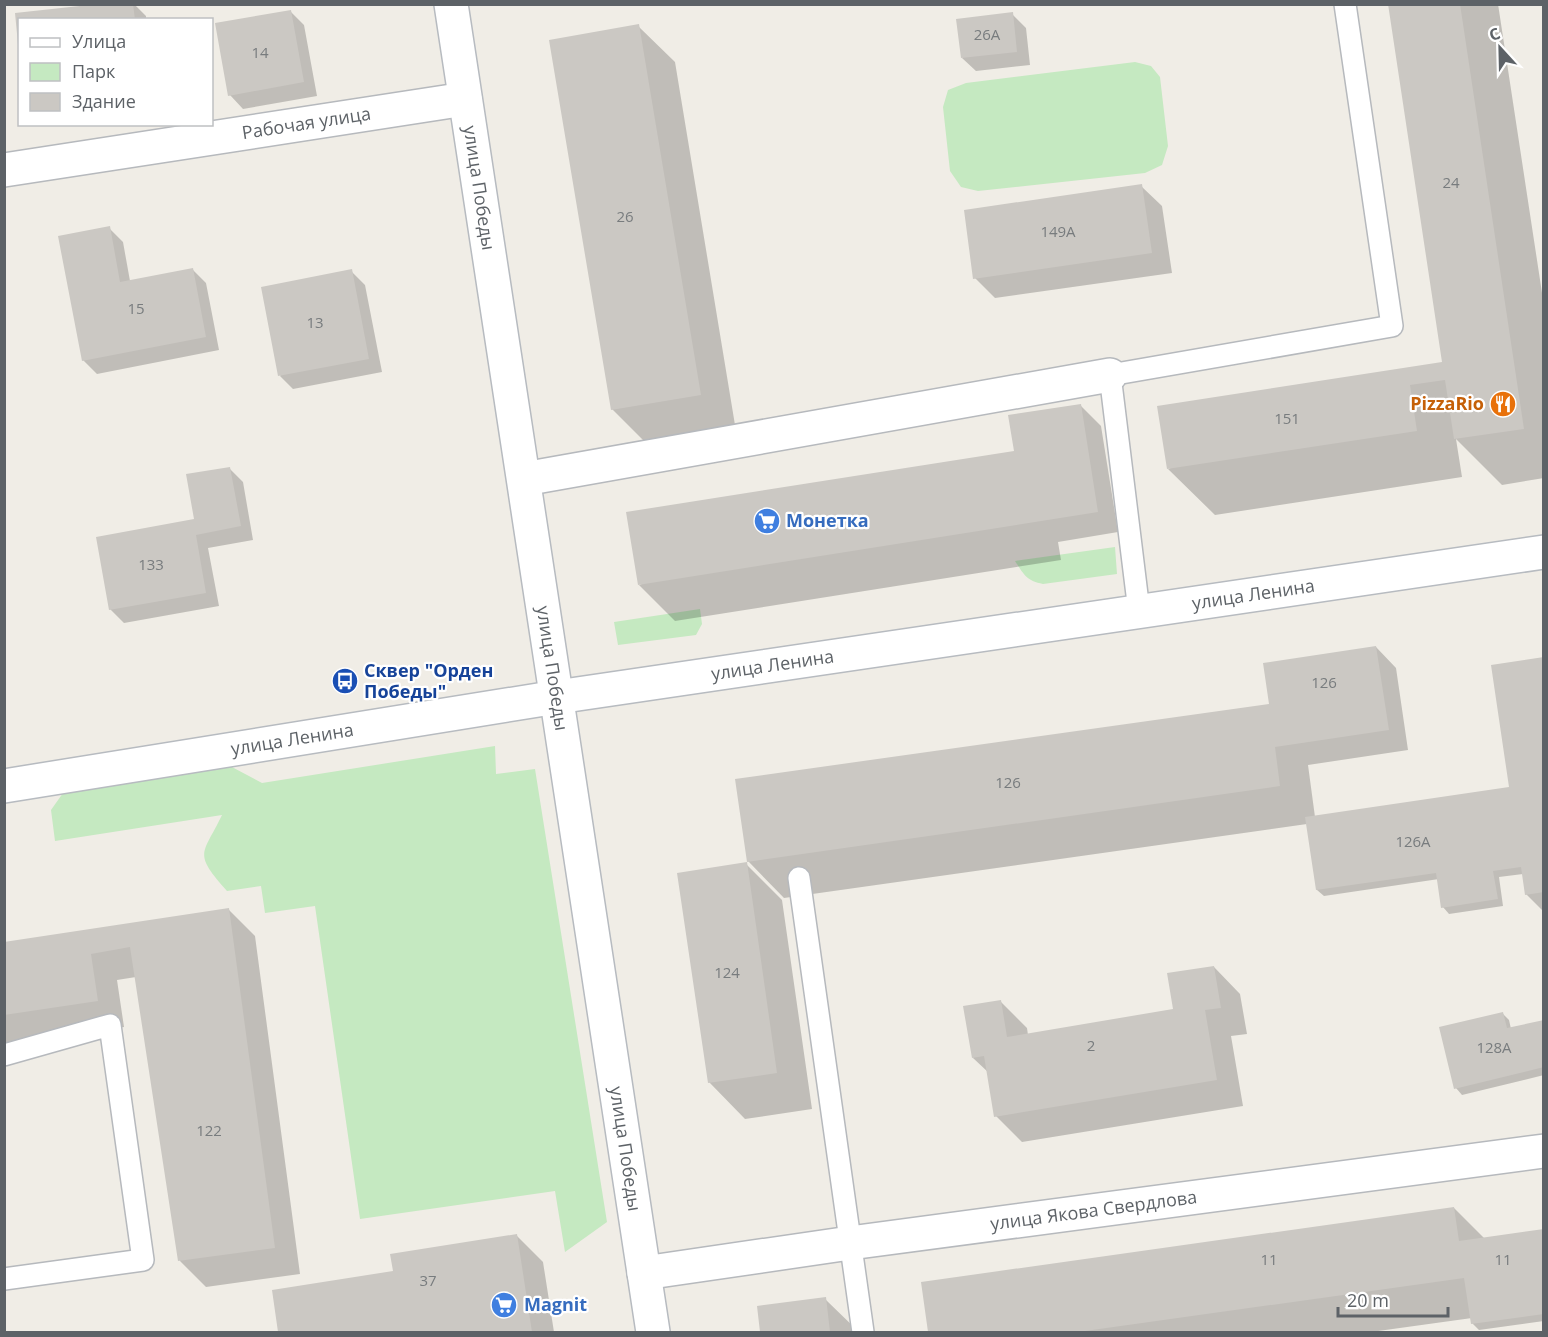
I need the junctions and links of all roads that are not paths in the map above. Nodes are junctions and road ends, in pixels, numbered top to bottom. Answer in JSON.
{"nodes":[{"id":1,"x":451,"y":4,"type":"edge"},
{"id":2,"x":1345,"y":4,"type":"edge"},
{"id":3,"x":465,"y":99,"type":"junction"},
{"id":4,"x":4,"y":171,"type":"edge"},
{"id":5,"x":1110,"y":375,"type":"junction"},
{"id":6,"x":524,"y":479,"type":"junction"},
{"id":7,"x":1544,"y":552,"type":"edge"},
{"id":8,"x":1138,"y":611,"type":"junction"},
{"id":9,"x":557,"y":697,"type":"junction"},
{"id":10,"x":4,"y":786,"type":"edge"},
{"id":11,"x":799,"y":878,"type":"dead end"},
{"id":12,"x":4,"y":1055,"type":"edge"},
{"id":13,"x":1544,"y":1151,"type":"edge"},
{"id":14,"x":850,"y":1243,"type":"junction"},
{"id":15,"x":644,"y":1273,"type":"junction"},
{"id":16,"x":4,"y":1279,"type":"edge"},
{"id":17,"x":653,"y":1332,"type":"edge"},
{"id":18,"x":863,"y":1332,"type":"edge"}],
"edges":[{"from":1,"to":3,"type":"main road","name":"улица Победы"},
{"from":2,"to":5,"type":"lane"},
{"from":3,"to":4,"type":"main road","name":"Рабочая улица"},
{"from":3,"to":6,"type":"main road","name":"улица Победы"},
{"from":5,"to":6,"type":"main road"},
{"from":5,"to":8,"type":"lane"},
{"from":6,"to":9,"type":"main road","name":"улица Победы"},
{"from":7,"to":8,"type":"main road","name":"улица Ленина"},
{"from":8,"to":9,"type":"main road","name":"улица Ленина"},
{"from":9,"to":10,"type":"main road","name":"улица Ленина"},
{"from":9,"to":15,"type":"main road","name":"улица Победы"},
{"from":11,"to":14,"type":"lane"},
{"from":12,"to":16,"type":"lane"},
{"from":13,"to":14,"type":"main road","name":"улица Якова Свердлова"},
{"from":14,"to":15,"type":"main road","name":"улица Якова Свердлова"},
{"from":14,"to":18,"type":"lane"},
{"from":15,"to":17,"type":"main road","name":"улица Победы"}]}
